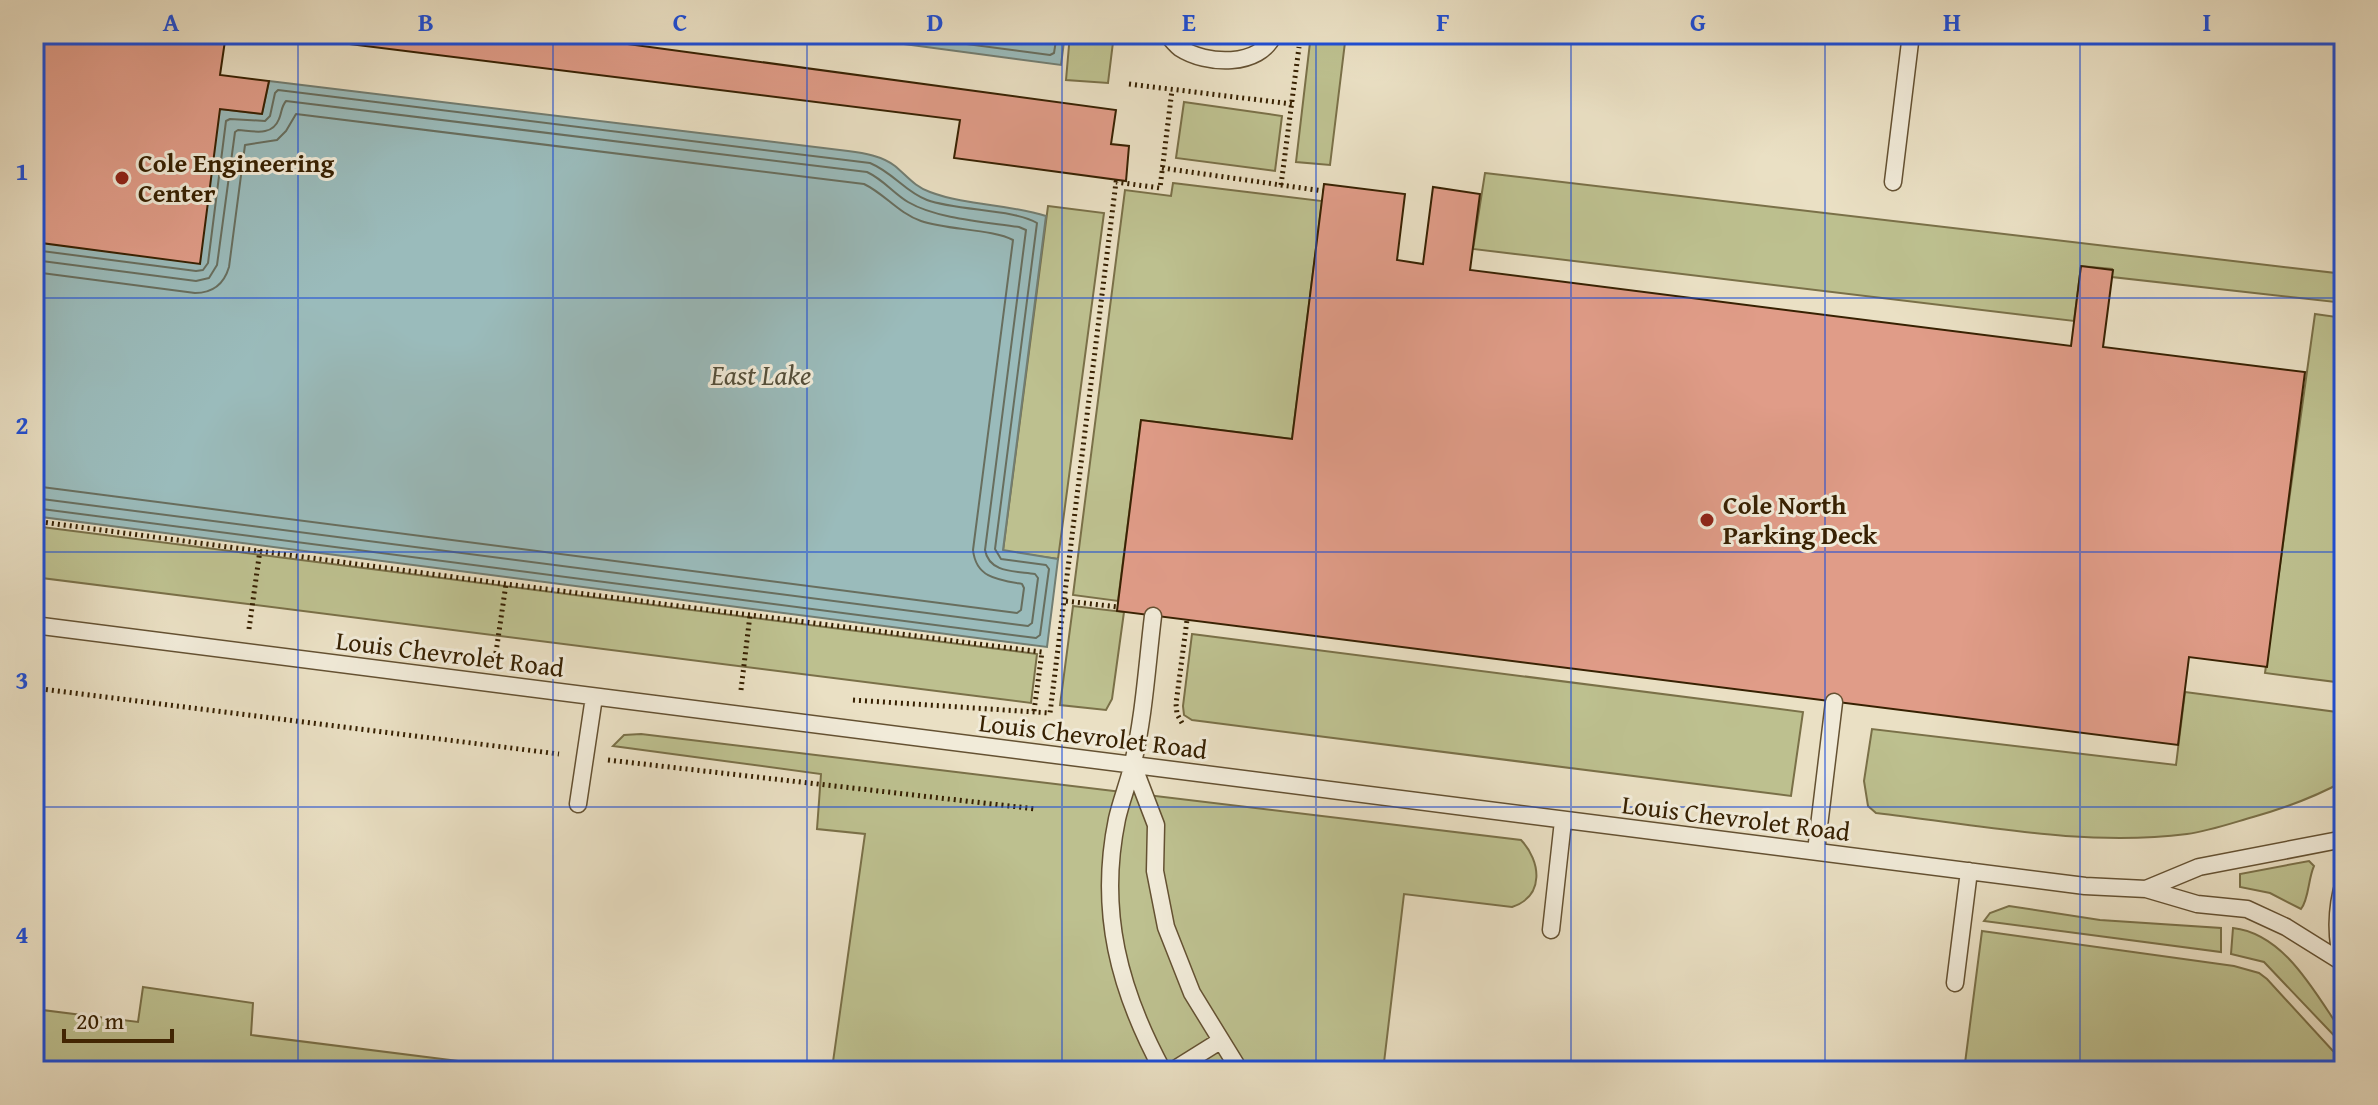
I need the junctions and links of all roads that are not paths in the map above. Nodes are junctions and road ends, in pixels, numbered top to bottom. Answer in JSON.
{"nodes":[{"id":1,"x":1167,"y":34,"type":"edge"},
{"id":2,"x":1274,"y":34,"type":"edge"},
{"id":3,"x":1911,"y":34,"type":"edge"},
{"id":4,"x":1893,"y":182,"type":"dead end"},
{"id":5,"x":1153,"y":616,"type":"dead end"},
{"id":6,"x":34,"y":625,"type":"edge"},
{"id":7,"x":594,"y":697,"type":"junction"},
{"id":8,"x":1834,"y":702,"type":"dead end"},
{"id":9,"x":1133,"y":765,"type":"junction"},
{"id":10,"x":578,"y":804,"type":"dead end"},
{"id":11,"x":1563,"y":821,"type":"junction"},
{"id":12,"x":2344,"y":839,"type":"edge"},
{"id":13,"x":1816,"y":851,"type":"junction"},
{"id":14,"x":1969,"y":871,"type":"junction"},
{"id":15,"x":2344,"y":882,"type":"edge"},
{"id":16,"x":2146,"y":889,"type":"junction"},
{"id":17,"x":1551,"y":930,"type":"dead end"},
{"id":18,"x":2343,"y":964,"type":"edge"},
{"id":19,"x":1955,"y":983,"type":"dead end"},
{"id":20,"x":1220,"y":1041,"type":"junction"},
{"id":21,"x":1163,"y":1071,"type":"edge"},
{"id":22,"x":1172,"y":1071,"type":"edge"},
{"id":23,"x":1240,"y":1071,"type":"edge"}],
"edges":[{"from":1,"to":2,"type":"lane"},
{"from":3,"to":4,"type":"lane"},
{"from":5,"to":9,"type":"lane"},
{"from":6,"to":7,"type":"lane","name":"Louis Chevrolet Road"},
{"from":7,"to":9,"type":"lane","name":"Louis Chevrolet Road"},
{"from":7,"to":10,"type":"lane"},
{"from":8,"to":13,"type":"lane"},
{"from":9,"to":11,"type":"lane","name":"Louis Chevrolet Road"},
{"from":9,"to":20,"type":"lane"},
{"from":9,"to":21,"type":"lane"},
{"from":11,"to":13,"type":"lane","name":"Louis Chevrolet Road"},
{"from":11,"to":17,"type":"lane"},
{"from":12,"to":16,"type":"lane","name":"Louis Chevrolet Road"},
{"from":13,"to":14,"type":"lane","name":"Louis Chevrolet Road"},
{"from":14,"to":16,"type":"lane","name":"Louis Chevrolet Road"},
{"from":14,"to":19,"type":"lane"},
{"from":15,"to":18,"type":"lane"},
{"from":16,"to":18,"type":"lane","name":"Louis Chevrolet Road"},
{"from":20,"to":22,"type":"lane"},
{"from":20,"to":23,"type":"lane"}]}
